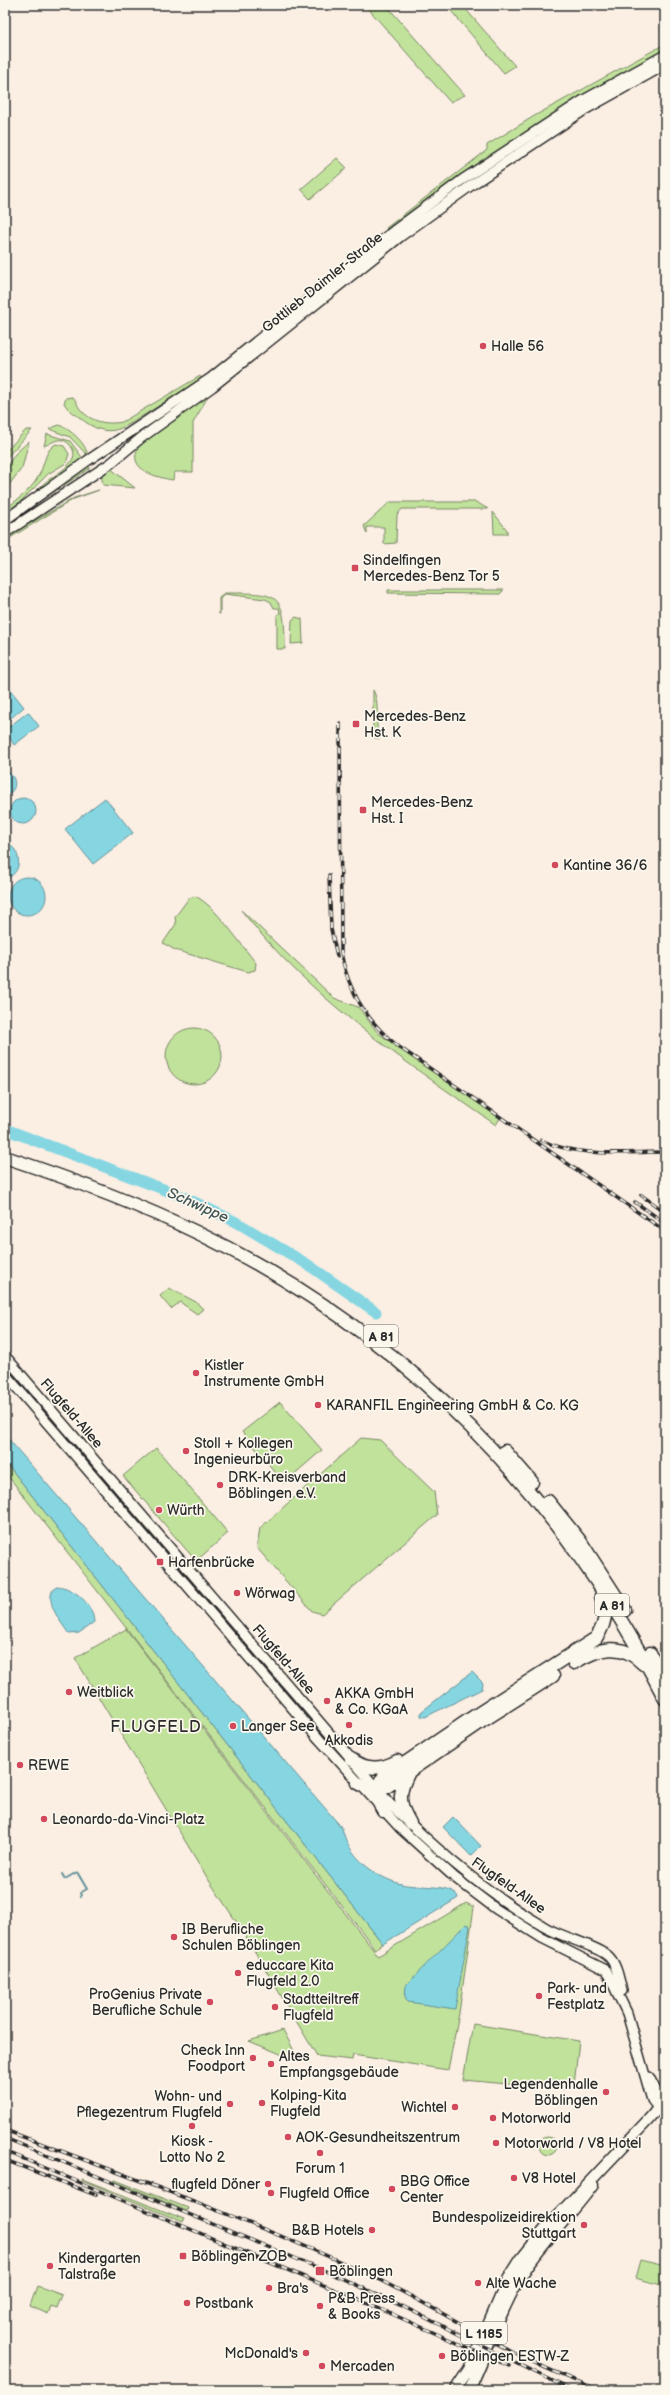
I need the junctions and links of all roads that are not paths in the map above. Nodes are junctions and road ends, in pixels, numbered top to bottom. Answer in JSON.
{"nodes":[{"id":1,"x":665,"y":55,"type":"edge"},
{"id":2,"x":665,"y":64,"type":"edge"},
{"id":3,"x":5,"y":520,"type":"edge"},
{"id":4,"x":5,"y":533,"type":"edge"},
{"id":5,"x":5,"y":1149,"type":"edge"},
{"id":6,"x":5,"y":1157,"type":"edge"},
{"id":7,"x":5,"y":1356,"type":"edge"},
{"id":8,"x":5,"y":1374,"type":"edge"},
{"id":9,"x":23,"y":1377,"type":"junction"},
{"id":10,"x":14,"y":1385,"type":"junction"},
{"id":11,"x":566,"y":1536,"type":"junction"},
{"id":12,"x":170,"y":1550,"type":"junction"},
{"id":13,"x":162,"y":1557,"type":"junction"},
{"id":14,"x":213,"y":1598,"type":"junction"},
{"id":15,"x":205,"y":1606,"type":"junction"},
{"id":16,"x":661,"y":1678,"type":"edge"},
{"id":17,"x":665,"y":1699,"type":"edge"},
{"id":18,"x":476,"y":1714,"type":"junction"},
{"id":19,"x":351,"y":1759,"type":"junction"},
{"id":20,"x":411,"y":1769,"type":"junction"},
{"id":21,"x":358,"y":1783,"type":"junction"},
{"id":22,"x":378,"y":1791,"type":"junction"},
{"id":23,"x":383,"y":1811,"type":"junction"},
{"id":24,"x":410,"y":1823,"type":"junction"},
{"id":25,"x":627,"y":2013,"type":"junction"},
{"id":26,"x":643,"y":2068,"type":"junction"},
{"id":27,"x":650,"y":2078,"type":"junction"},
{"id":28,"x":665,"y":2086,"type":"edge"},
{"id":29,"x":662,"y":2103,"type":"edge"},
{"id":30,"x":615,"y":2154,"type":"junction"},
{"id":31,"x":454,"y":2389,"type":"edge"},
{"id":32,"x":469,"y":2390,"type":"edge"}],
"edges":[{"from":1,"to":3,"type":"main road","name":"Gottlieb-Daimler-Straße"},
{"from":2,"to":4,"type":"main road","name":"Gottlieb-Daimler-Straße"},
{"from":5,"to":16,"type":"highway","number":"A 81"},
{"from":6,"to":11,"type":"highway","number":"A 81"},
{"from":7,"to":9,"type":"main road","name":"Flugfeld-Allee"},
{"from":8,"to":10,"type":"main road","name":"Flugfeld-Allee"},
{"from":9,"to":10,"type":"main road"},
{"from":9,"to":12,"type":"main road","name":"Flugfeld-Allee"},
{"from":10,"to":13,"type":"main road","name":"Flugfeld-Allee"},
{"from":11,"to":16,"type":"highway","number":"A 81"},
{"from":11,"to":18,"type":"highway"},
{"from":12,"to":13,"type":"main road"},
{"from":12,"to":14,"type":"main road","name":"Flugfeld-Allee"},
{"from":13,"to":15,"type":"main road","name":"Flugfeld-Allee"},
{"from":14,"to":15,"type":"main road"},
{"from":14,"to":19,"type":"main road","name":"Flugfeld-Allee"},
{"from":15,"to":21,"type":"main road","name":"Flugfeld-Allee"},
{"from":16,"to":17,"type":"highway","number":"A 81"},
{"from":16,"to":20,"type":"highway"},
{"from":18,"to":19,"type":"highway"},
{"from":18,"to":22,"type":"highway"},
{"from":19,"to":22,"type":"main road","name":"Flugfeld-Allee"},
{"from":20,"to":22,"type":"highway"},
{"from":20,"to":24,"type":"highway"},
{"from":21,"to":22,"type":"highway"},
{"from":21,"to":23,"type":"main road","name":"Flugfeld-Allee"},
{"from":22,"to":23,"type":"highway"},
{"from":22,"to":24,"type":"main road","name":"Flugfeld-Allee"},
{"from":23,"to":25,"type":"main road","name":"Flugfeld-Allee"},
{"from":24,"to":25,"type":"main road","name":"Flugfeld-Allee"},
{"from":25,"to":26,"type":"main road","name":"Flugfeld-Allee"},
{"from":26,"to":27,"type":"main road","name":"Flugfeld-Allee"},
{"from":26,"to":29,"type":"main road","name":"Flugfeld-Allee"},
{"from":27,"to":28,"type":"main road"},
{"from":27,"to":29,"type":"main road","name":"Flugfeld-Allee"},
{"from":29,"to":30,"type":"main road","number":"L 1185"},
{"from":30,"to":31,"type":"main road","number":"L 1185"},
{"from":30,"to":32,"type":"main road","number":"L 1185"},
{"from":31,"to":32,"type":"main road"}]}
